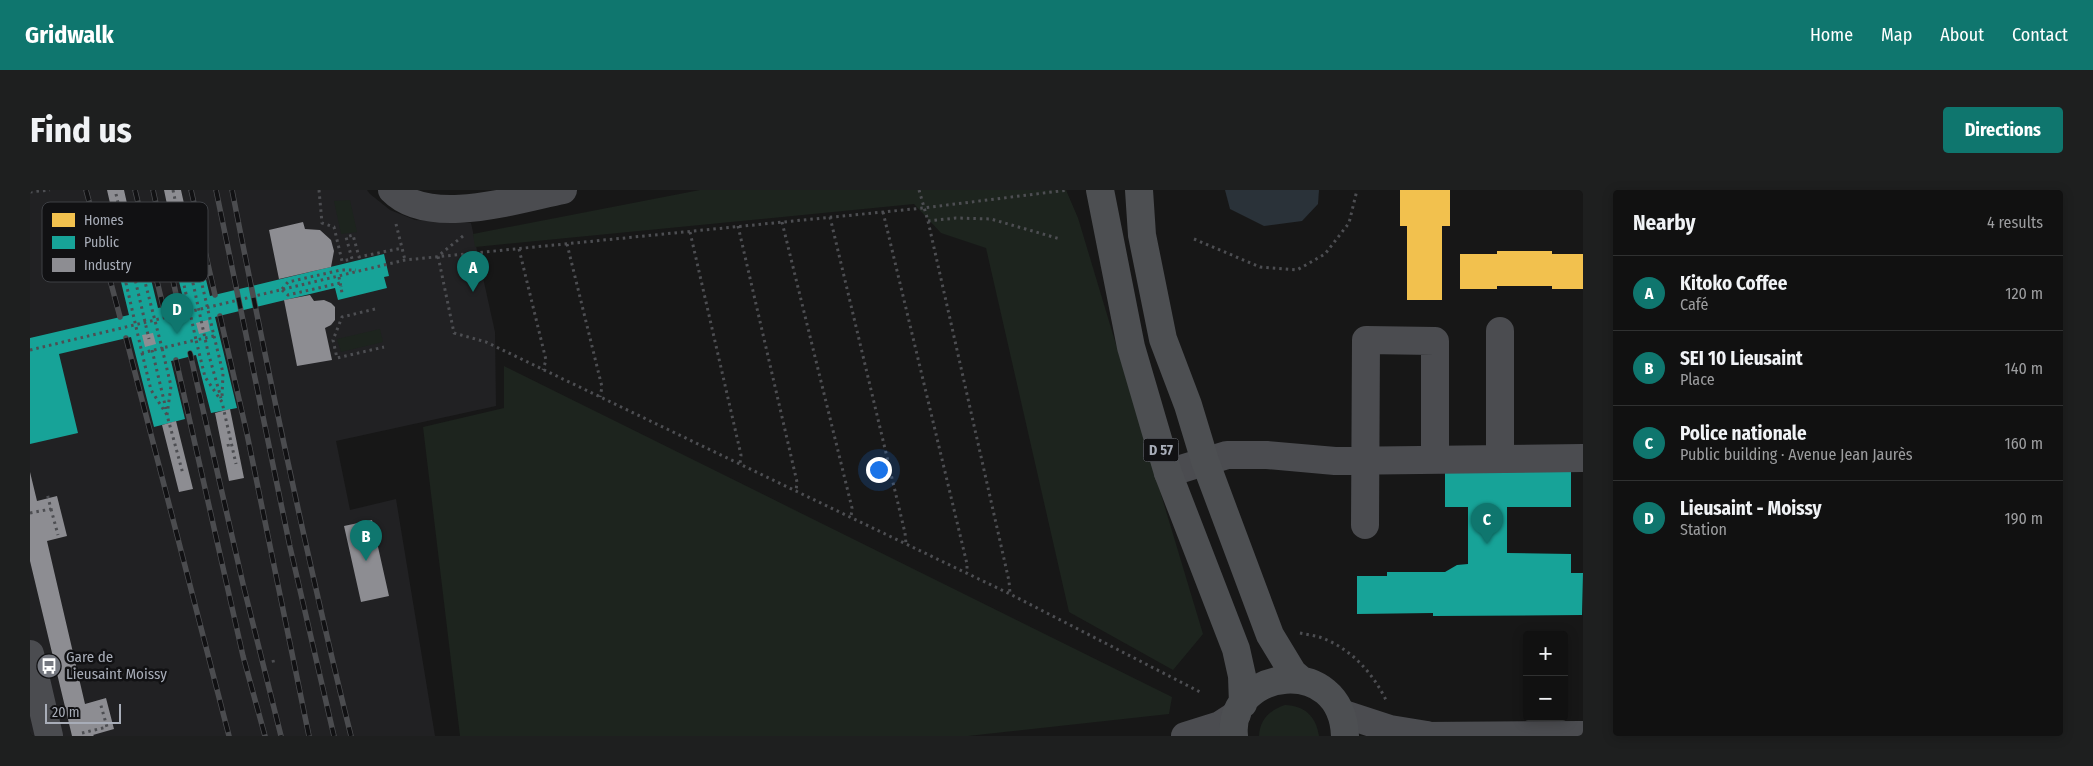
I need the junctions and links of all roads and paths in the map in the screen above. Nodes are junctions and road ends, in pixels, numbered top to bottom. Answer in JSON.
{"nodes":[{"id":1,"x":50,"y":190,"type":"edge"},
{"id":2,"x":319,"y":190,"type":"edge"},
{"id":3,"x":392,"y":190,"type":"edge"},
{"id":4,"x":563,"y":190,"type":"edge"},
{"id":5,"x":919,"y":190,"type":"edge"},
{"id":6,"x":1068,"y":190,"type":"edge"},
{"id":7,"x":1100,"y":190,"type":"edge"},
{"id":8,"x":1139,"y":190,"type":"edge"},
{"id":9,"x":1358,"y":190,"type":"edge"},
{"id":10,"x":30,"y":192,"type":"edge"},
{"id":11,"x":116,"y":194,"type":"dead end"},
{"id":12,"x":118,"y":202,"type":"edge"},
{"id":13,"x":923,"y":208,"type":"junction"},
{"id":14,"x":883,"y":212,"type":"junction"},
{"id":15,"x":830,"y":217,"type":"junction"},
{"id":16,"x":396,"y":218,"type":"dead end"},
{"id":17,"x":928,"y":220,"type":"junction"},
{"id":18,"x":782,"y":222,"type":"junction"},
{"id":19,"x":738,"y":226,"type":"junction"},
{"id":20,"x":690,"y":232,"type":"junction"},
{"id":21,"x":465,"y":234,"type":"dead end"},
{"id":22,"x":1060,"y":239,"type":"dead end"},
{"id":23,"x":1194,"y":239,"type":"dead end"},
{"id":24,"x":567,"y":244,"type":"junction"},
{"id":25,"x":402,"y":248,"type":"junction"},
{"id":26,"x":519,"y":249,"type":"junction"},
{"id":27,"x":438,"y":256,"type":"junction"},
{"id":28,"x":405,"y":260,"type":"junction"},
{"id":29,"x":360,"y":270,"type":"junction"},
{"id":30,"x":338,"y":277,"type":"junction"},
{"id":31,"x":126,"y":282,"type":"edge"},
{"id":32,"x":136,"y":282,"type":"edge"},
{"id":33,"x":145,"y":282,"type":"edge"},
{"id":34,"x":183,"y":282,"type":"edge"},
{"id":35,"x":193,"y":282,"type":"edge"},
{"id":36,"x":202,"y":282,"type":"edge"},
{"id":37,"x":341,"y":287,"type":"junction"},
{"id":38,"x":282,"y":290,"type":"junction"},
{"id":39,"x":342,"y":293,"type":"dead end"},
{"id":40,"x":208,"y":307,"type":"junction"},
{"id":41,"x":375,"y":308,"type":"dead end"},
{"id":42,"x":199,"y":309,"type":"junction"},
{"id":43,"x":190,"y":312,"type":"junction"},
{"id":44,"x":155,"y":320,"type":"junction"},
{"id":45,"x":145,"y":322,"type":"junction"},
{"id":46,"x":135,"y":325,"type":"junction"},
{"id":47,"x":1500,"y":331,"type":"dead end"},
{"id":48,"x":214,"y":336,"type":"junction"},
{"id":49,"x":206,"y":338,"type":"junction"},
{"id":50,"x":149,"y":339,"type":"dead end"},
{"id":51,"x":196,"y":340,"type":"junction"},
{"id":52,"x":384,"y":347,"type":"dead end"},
{"id":53,"x":162,"y":348,"type":"junction"},
{"id":54,"x":30,"y":350,"type":"edge"},
{"id":55,"x":152,"y":350,"type":"junction"},
{"id":56,"x":142,"y":353,"type":"junction"},
{"id":57,"x":543,"y":370,"type":"junction"},
{"id":58,"x":600,"y":397,"type":"junction"},
{"id":59,"x":222,"y":402,"type":"junction"},
{"id":60,"x":168,"y":416,"type":"junction"},
{"id":61,"x":228,"y":444,"type":"dead end"},
{"id":62,"x":229,"y":449,"type":"dead end"},
{"id":63,"x":1583,"y":458,"type":"edge"},
{"id":64,"x":1500,"y":459,"type":"junction"},
{"id":65,"x":1435,"y":460,"type":"junction"},
{"id":66,"x":1205,"y":461,"type":"junction"},
{"id":67,"x":1365,"y":461,"type":"junction"},
{"id":68,"x":236,"y":464,"type":"dead end"},
{"id":69,"x":740,"y":464,"type":"junction"},
{"id":70,"x":183,"y":474,"type":"dead end"},
{"id":71,"x":1168,"y":474,"type":"junction"},
{"id":72,"x":796,"y":491,"type":"junction"},
{"id":73,"x":47,"y":493,"type":"dead end"},
{"id":74,"x":51,"y":509,"type":"junction"},
{"id":75,"x":30,"y":513,"type":"edge"},
{"id":76,"x":851,"y":517,"type":"junction"},
{"id":77,"x":1365,"y":525,"type":"dead end"},
{"id":78,"x":58,"y":535,"type":"dead end"},
{"id":79,"x":906,"y":544,"type":"junction"},
{"id":80,"x":967,"y":573,"type":"junction"},
{"id":81,"x":1010,"y":594,"type":"junction"},
{"id":82,"x":1291,"y":630,"type":"dead end"},
{"id":83,"x":30,"y":654,"type":"edge"},
{"id":84,"x":273,"y":660,"type":"dead end"},
{"id":85,"x":274,"y":665,"type":"dead end"},
{"id":86,"x":1300,"y":679,"type":"junction"},
{"id":87,"x":1202,"y":694,"type":"dead end"},
{"id":88,"x":100,"y":702,"type":"dead end"},
{"id":89,"x":1387,"y":702,"type":"dead end"},
{"id":90,"x":1238,"y":718,"type":"edge"},
{"id":91,"x":1343,"y":724,"type":"edge"},
{"id":92,"x":82,"y":733,"type":"dead end"},
{"id":93,"x":1427,"y":735,"type":"edge"},
{"id":94,"x":1583,"y":735,"type":"edge"},
{"id":95,"x":48,"y":736,"type":"edge"},
{"id":96,"x":1185,"y":736,"type":"edge"},
{"id":97,"x":1423,"y":736,"type":"edge"}],
"edges":[{"from":1,"to":10,"type":"path"},
{"from":2,"to":25,"type":"path"},
{"from":3,"to":4,"type":"street"},
{"from":5,"to":13,"type":"path"},
{"from":6,"to":13,"type":"path"},
{"from":7,"to":71,"type":"main road","number":"D 57"},
{"from":8,"to":66,"type":"main road","number":"D 57"},
{"from":9,"to":23,"type":"path"},
{"from":11,"to":12,"type":"path"},
{"from":13,"to":14,"type":"path"},
{"from":13,"to":17,"type":"path"},
{"from":14,"to":15,"type":"path"},
{"from":14,"to":80,"type":"path"},
{"from":15,"to":18,"type":"path"},
{"from":15,"to":79,"type":"path"},
{"from":16,"to":25,"type":"path"},
{"from":17,"to":22,"type":"path"},
{"from":17,"to":81,"type":"path"},
{"from":18,"to":19,"type":"path"},
{"from":18,"to":76,"type":"path"},
{"from":19,"to":20,"type":"path"},
{"from":19,"to":72,"type":"path"},
{"from":20,"to":24,"type":"path"},
{"from":20,"to":69,"type":"path"},
{"from":21,"to":27,"type":"path"},
{"from":24,"to":26,"type":"path"},
{"from":24,"to":58,"type":"path"},
{"from":25,"to":28,"type":"path"},
{"from":26,"to":27,"type":"path"},
{"from":26,"to":57,"type":"path"},
{"from":27,"to":28,"type":"path"},
{"from":27,"to":57,"type":"path"},
{"from":28,"to":29,"type":"path"},
{"from":29,"to":30,"type":"path"},
{"from":29,"to":38,"type":"path"},
{"from":30,"to":37,"type":"path"},
{"from":30,"to":38,"type":"path"},
{"from":31,"to":46,"type":"path"},
{"from":32,"to":45,"type":"path"},
{"from":33,"to":44,"type":"path"},
{"from":34,"to":43,"type":"path"},
{"from":35,"to":42,"type":"path"},
{"from":36,"to":40,"type":"path"},
{"from":37,"to":38,"type":"path"},
{"from":37,"to":39,"type":"path"},
{"from":38,"to":40,"type":"path"},
{"from":40,"to":42,"type":"path"},
{"from":40,"to":48,"type":"path"},
{"from":41,"to":52,"type":"path"},
{"from":42,"to":43,"type":"path"},
{"from":42,"to":49,"type":"path"},
{"from":43,"to":44,"type":"path"},
{"from":43,"to":51,"type":"path"},
{"from":44,"to":45,"type":"path"},
{"from":44,"to":53,"type":"path"},
{"from":45,"to":46,"type":"path"},
{"from":45,"to":50,"type":"path"},
{"from":46,"to":54,"type":"path"},
{"from":46,"to":56,"type":"path"},
{"from":47,"to":64,"type":"street"},
{"from":48,"to":49,"type":"path"},
{"from":48,"to":59,"type":"path"},
{"from":49,"to":51,"type":"path"},
{"from":49,"to":59,"type":"path"},
{"from":51,"to":53,"type":"path"},
{"from":51,"to":59,"type":"path"},
{"from":53,"to":55,"type":"path"},
{"from":53,"to":60,"type":"path"},
{"from":55,"to":56,"type":"path"},
{"from":55,"to":60,"type":"path"},
{"from":56,"to":60,"type":"path"},
{"from":57,"to":58,"type":"path"},
{"from":58,"to":69,"type":"path"},
{"from":59,"to":68,"type":"path"},
{"from":60,"to":70,"type":"path"},
{"from":61,"to":62,"type":"path"},
{"from":63,"to":64,"type":"street"},
{"from":64,"to":65,"type":"street"},
{"from":65,"to":67,"type":"street"},
{"from":65,"to":67,"type":"street"},
{"from":66,"to":67,"type":"street"},
{"from":66,"to":71,"type":"street"},
{"from":66,"to":86,"type":"main road","number":"D 57"},
{"from":67,"to":77,"type":"street"},
{"from":69,"to":72,"type":"path"},
{"from":71,"to":90,"type":"main road","number":"D 57"},
{"from":72,"to":76,"type":"path"},
{"from":73,"to":74,"type":"path"},
{"from":74,"to":75,"type":"path"},
{"from":74,"to":78,"type":"path"},
{"from":76,"to":79,"type":"path"},
{"from":79,"to":80,"type":"path"},
{"from":80,"to":81,"type":"path"},
{"from":81,"to":87,"type":"path"},
{"from":82,"to":89,"type":"path"},
{"from":83,"to":95,"type":"street"},
{"from":84,"to":85,"type":"path"},
{"from":86,"to":90,"type":"main road"},
{"from":86,"to":91,"type":"main road"},
{"from":88,"to":92,"type":"path"},
{"from":90,"to":96,"type":"street"},
{"from":91,"to":93,"type":"street"},
{"from":93,"to":94,"type":"street"},
{"from":93,"to":97,"type":"street"}]}
